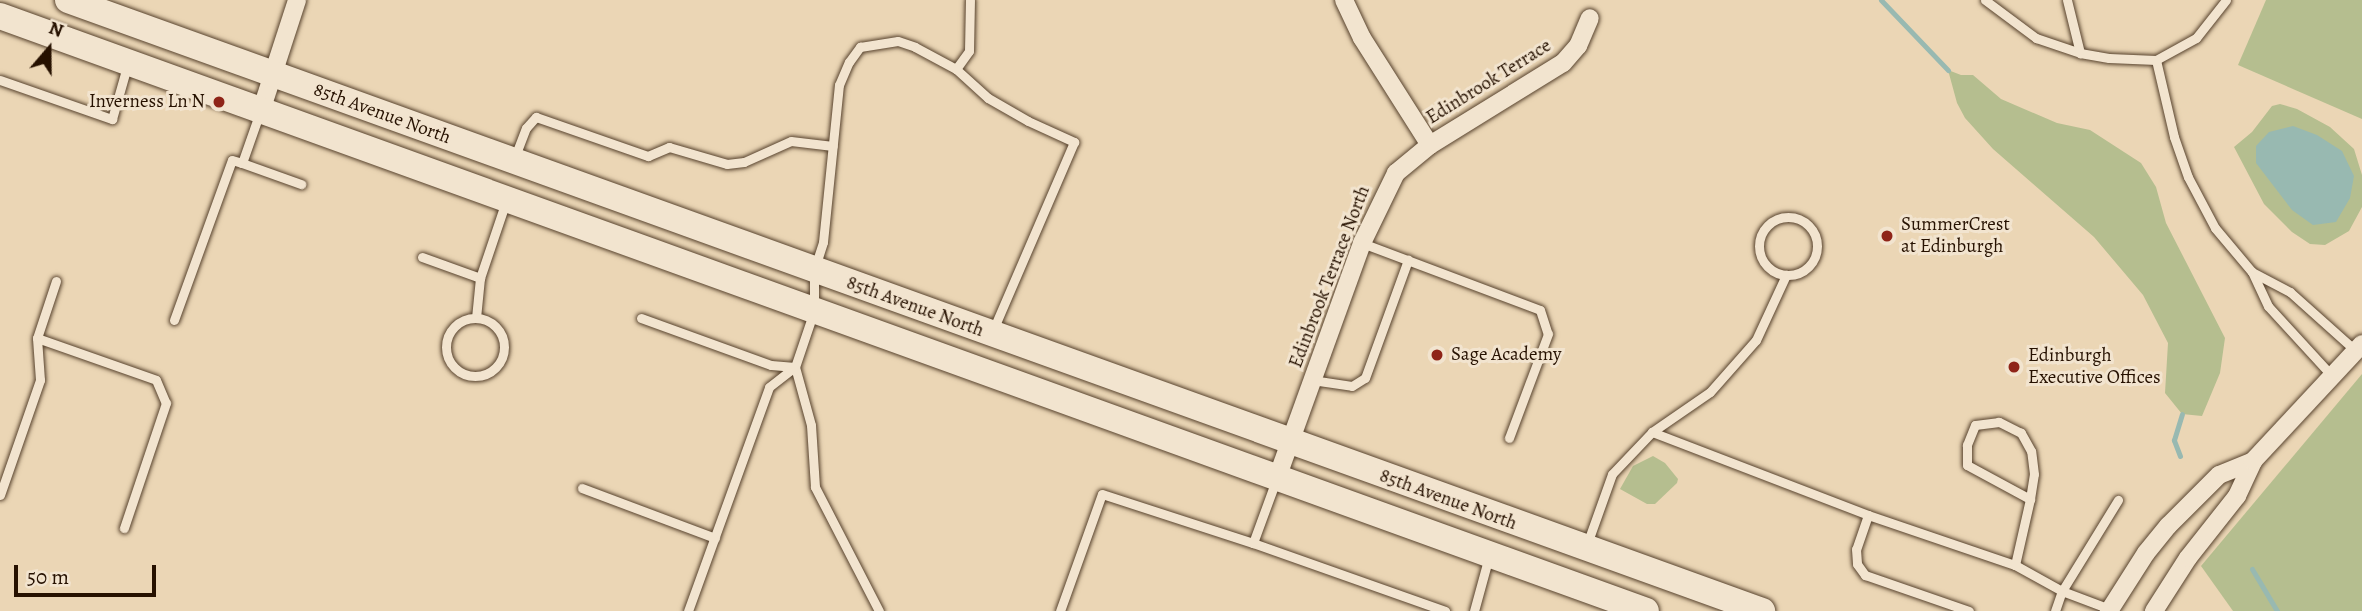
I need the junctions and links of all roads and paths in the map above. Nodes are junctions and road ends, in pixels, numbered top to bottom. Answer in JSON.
{"nodes":[{"id":1,"x":68,"y":0,"type":"edge"},
{"id":2,"x":297,"y":0,"type":"edge"},
{"id":3,"x":970,"y":0,"type":"edge"},
{"id":4,"x":1345,"y":0,"type":"edge"},
{"id":5,"x":1985,"y":0,"type":"edge"},
{"id":6,"x":2067,"y":0,"type":"edge"},
{"id":7,"x":2226,"y":0,"type":"edge"},
{"id":8,"x":0,"y":16,"type":"edge"},
{"id":9,"x":1590,"y":18,"type":"dead end"},
{"id":10,"x":2080,"y":53,"type":"junction"},
{"id":11,"x":2156,"y":60,"type":"junction"},
{"id":12,"x":128,"y":62,"type":"junction"},
{"id":13,"x":956,"y":69,"type":"junction"},
{"id":14,"x":274,"y":74,"type":"junction"},
{"id":15,"x":0,"y":80,"type":"edge"},
{"id":16,"x":261,"y":111,"type":"junction"},
{"id":17,"x":1430,"y":145,"type":"junction"},
{"id":18,"x":833,"y":146,"type":"junction"},
{"id":19,"x":513,"y":160,"type":"junction"},
{"id":20,"x":242,"y":163,"type":"junction"},
{"id":21,"x":301,"y":184,"type":"dead end"},
{"id":22,"x":507,"y":200,"type":"junction"},
{"id":23,"x":1362,"y":243,"type":"junction"},
{"id":24,"x":422,"y":257,"type":"dead end"},
{"id":25,"x":1408,"y":260,"type":"junction"},
{"id":26,"x":814,"y":270,"type":"junction"},
{"id":27,"x":2252,"y":272,"type":"junction"},
{"id":28,"x":1786,"y":275,"type":"junction"},
{"id":29,"x":480,"y":278,"type":"junction"},
{"id":30,"x":55,"y":281,"type":"dead end"},
{"id":31,"x":814,"y":311,"type":"junction"},
{"id":32,"x":476,"y":318,"type":"junction"},
{"id":33,"x":640,"y":318,"type":"dead end"},
{"id":34,"x":174,"y":320,"type":"dead end"},
{"id":35,"x":991,"y":334,"type":"junction"},
{"id":36,"x":37,"y":338,"type":"junction"},
{"id":37,"x":2359,"y":348,"type":"edge"},
{"id":38,"x":795,"y":367,"type":"junction"},
{"id":39,"x":2333,"y":377,"type":"junction"},
{"id":40,"x":1312,"y":380,"type":"junction"},
{"id":41,"x":1652,"y":432,"type":"junction"},
{"id":42,"x":1509,"y":438,"type":"dead end"},
{"id":43,"x":1289,"y":443,"type":"junction"},
{"id":44,"x":2253,"y":461,"type":"junction"},
{"id":45,"x":1277,"y":478,"type":"junction"},
{"id":46,"x":582,"y":488,"type":"dead end"},
{"id":47,"x":0,"y":495,"type":"edge"},
{"id":48,"x":2030,"y":499,"type":"junction"},
{"id":49,"x":2119,"y":500,"type":"dead end"},
{"id":50,"x":1868,"y":515,"type":"junction"},
{"id":51,"x":124,"y":528,"type":"dead end"},
{"id":52,"x":715,"y":538,"type":"junction"},
{"id":53,"x":1253,"y":543,"type":"junction"},
{"id":54,"x":1585,"y":549,"type":"junction"},
{"id":55,"x":1489,"y":555,"type":"junction"},
{"id":56,"x":2015,"y":565,"type":"junction"},
{"id":57,"x":2062,"y":591,"type":"junction"},
{"id":58,"x":2111,"y":610,"type":"edge"},
{"id":59,"x":688,"y":611,"type":"edge"},
{"id":60,"x":879,"y":611,"type":"edge"},
{"id":61,"x":1060,"y":611,"type":"edge"},
{"id":62,"x":1445,"y":611,"type":"edge"},
{"id":63,"x":1474,"y":611,"type":"edge"},
{"id":64,"x":1646,"y":611,"type":"edge"},
{"id":65,"x":1762,"y":611,"type":"edge"},
{"id":66,"x":1969,"y":611,"type":"edge"},
{"id":67,"x":2055,"y":611,"type":"edge"},
{"id":68,"x":2154,"y":611,"type":"edge"}],
"edges":[{"from":1,"to":14,"type":"main road","name":"85th Avenue North"},
{"from":2,"to":14,"type":"street"},
{"from":3,"to":13,"type":"lane"},
{"from":4,"to":17,"type":"street"},
{"from":5,"to":10,"type":"lane"},
{"from":6,"to":10,"type":"lane"},
{"from":7,"to":11,"type":"lane"},
{"from":8,"to":12,"type":"main road","name":"85th Avenue North"},
{"from":9,"to":17,"type":"street","name":"Edinbrook Terrace"},
{"from":10,"to":11,"type":"lane"},
{"from":11,"to":27,"type":"lane"},
{"from":12,"to":15,"type":"lane"},
{"from":12,"to":16,"type":"main road","name":"85th Avenue North"},
{"from":13,"to":18,"type":"lane"},
{"from":13,"to":35,"type":"lane"},
{"from":14,"to":16,"type":"street"},
{"from":14,"to":19,"type":"main road","name":"85th Avenue North"},
{"from":16,"to":20,"type":"lane"},
{"from":16,"to":22,"type":"main road","name":"85th Avenue North"},
{"from":17,"to":23,"type":"street","name":"Edinbrook Terrace North"},
{"from":18,"to":19,"type":"lane"},
{"from":18,"to":26,"type":"lane"},
{"from":19,"to":26,"type":"main road","name":"85th Avenue North"},
{"from":20,"to":21,"type":"lane"},
{"from":20,"to":34,"type":"lane"},
{"from":22,"to":29,"type":"lane"},
{"from":22,"to":31,"type":"main road","name":"85th Avenue North"},
{"from":23,"to":25,"type":"lane"},
{"from":23,"to":40,"type":"street","name":"Edinbrook Terrace North"},
{"from":24,"to":29,"type":"lane"},
{"from":25,"to":40,"type":"lane"},
{"from":25,"to":42,"type":"lane"},
{"from":26,"to":31,"type":"lane"},
{"from":26,"to":35,"type":"main road","name":"85th Avenue North"},
{"from":27,"to":37,"type":"lane"},
{"from":27,"to":39,"type":"lane"},
{"from":28,"to":28,"type":"lane"},
{"from":28,"to":41,"type":"lane"},
{"from":29,"to":32,"type":"lane"},
{"from":30,"to":36,"type":"lane"},
{"from":31,"to":38,"type":"lane"},
{"from":31,"to":45,"type":"main road","name":"85th Avenue North"},
{"from":32,"to":32,"type":"lane"},
{"from":33,"to":38,"type":"lane"},
{"from":35,"to":43,"type":"main road","name":"85th Avenue North"},
{"from":36,"to":47,"type":"lane"},
{"from":36,"to":51,"type":"lane"},
{"from":37,"to":39,"type":"street"},
{"from":38,"to":52,"type":"lane"},
{"from":38,"to":60,"type":"lane"},
{"from":39,"to":44,"type":"street"},
{"from":40,"to":43,"type":"street","name":"Edinbrook Terrace North"},
{"from":41,"to":50,"type":"lane"},
{"from":41,"to":54,"type":"lane"},
{"from":43,"to":45,"type":"street","name":"Edinbrook Terrace North"},
{"from":43,"to":54,"type":"main road","name":"85th Avenue North"},
{"from":44,"to":58,"type":"street"},
{"from":44,"to":68,"type":"street"},
{"from":45,"to":53,"type":"lane"},
{"from":45,"to":55,"type":"main road","name":"85th Avenue North"},
{"from":46,"to":52,"type":"lane"},
{"from":48,"to":48,"type":"lane"},
{"from":48,"to":56,"type":"lane"},
{"from":49,"to":57,"type":"lane"},
{"from":50,"to":56,"type":"lane"},
{"from":50,"to":66,"type":"lane"},
{"from":52,"to":59,"type":"lane"},
{"from":53,"to":61,"type":"lane"},
{"from":53,"to":62,"type":"lane"},
{"from":54,"to":65,"type":"main road","name":"85th Avenue North"},
{"from":55,"to":63,"type":"lane"},
{"from":55,"to":64,"type":"main road","name":"85th Avenue North"},
{"from":56,"to":57,"type":"lane"},
{"from":57,"to":58,"type":"lane"},
{"from":57,"to":67,"type":"lane"}]}
